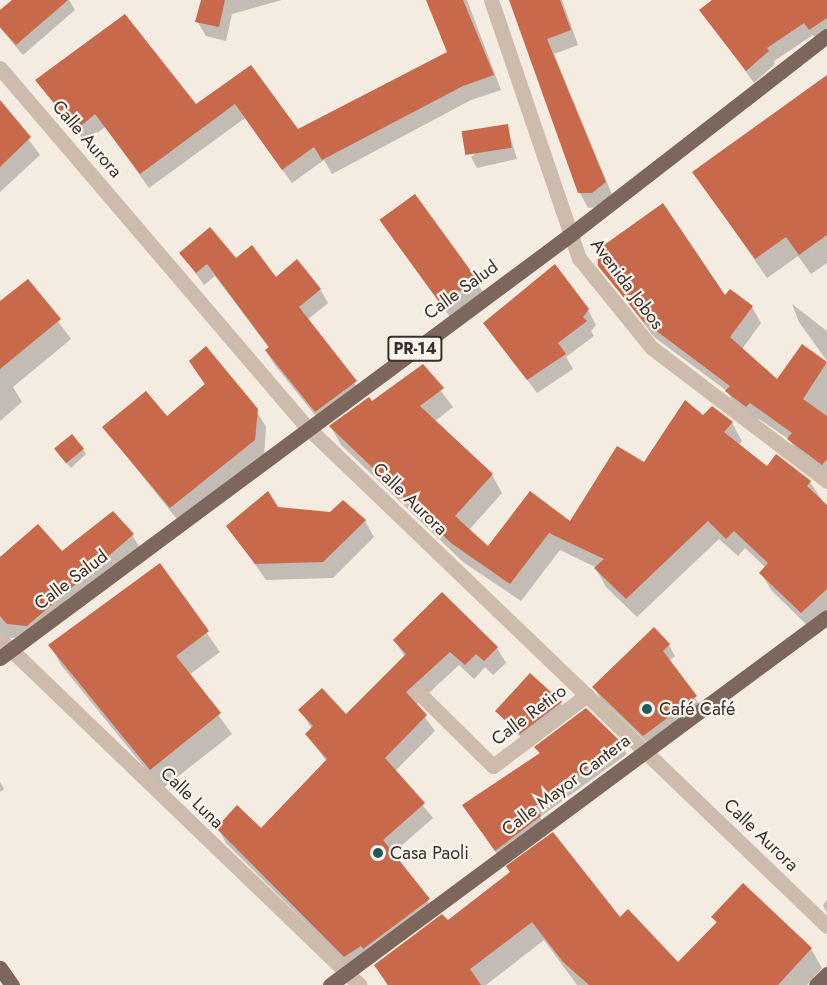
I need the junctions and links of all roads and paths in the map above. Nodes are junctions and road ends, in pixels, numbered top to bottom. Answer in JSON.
{"nodes":[{"id":1,"x":491,"y":0,"type":"edge"},
{"id":2,"x":827,"y":36,"type":"edge"},
{"id":3,"x":0,"y":68,"type":"edge"},
{"id":4,"x":570,"y":235,"type":"junction"},
{"id":5,"x":308,"y":428,"type":"junction"},
{"id":6,"x":827,"y":481,"type":"edge"},
{"id":7,"x":827,"y":617,"type":"edge"},
{"id":8,"x":3,"y":649,"type":"edge"},
{"id":9,"x":418,"y":692,"type":"dead end"},
{"id":10,"x":587,"y":695,"type":"junction"},
{"id":11,"x":646,"y":750,"type":"junction"},
{"id":12,"x":827,"y":926,"type":"edge"},
{"id":13,"x":0,"y":968,"type":"edge"},
{"id":14,"x":347,"y":973,"type":"junction"},
{"id":15,"x":827,"y":974,"type":"edge"},
{"id":16,"x":12,"y":985,"type":"edge"},
{"id":17,"x":330,"y":985,"type":"edge"},
{"id":18,"x":359,"y":985,"type":"edge"},
{"id":19,"x":816,"y":985,"type":"edge"}],
"edges":[{"from":1,"to":4,"type":"street","name":"Avenida Jobos"},
{"from":2,"to":4,"type":"main road","name":"Calle Salud","number":"PR-14"},
{"from":3,"to":5,"type":"street","name":"Calle Aurora"},
{"from":4,"to":5,"type":"main road","name":"Calle Salud","number":"PR-14"},
{"from":4,"to":6,"type":"street","name":"Avenida Jobos"},
{"from":5,"to":8,"type":"main road","name":"Calle Salud","number":"PR-14"},
{"from":5,"to":10,"type":"street","name":"Calle Aurora"},
{"from":7,"to":11,"type":"main road","name":"Calle Mayor Cantera"},
{"from":8,"to":14,"type":"street","name":"Calle Luna"},
{"from":9,"to":10,"type":"street","name":"Calle Retiro"},
{"from":10,"to":11,"type":"street","name":"Calle Aurora"},
{"from":11,"to":12,"type":"street","name":"Calle Aurora"},
{"from":11,"to":14,"type":"main road","name":"Calle Mayor Cantera"},
{"from":13,"to":16,"type":"main road"},
{"from":14,"to":17,"type":"main road","name":"Calle Mayor Cantera"},
{"from":14,"to":18,"type":"street","name":"Calle Luna"},
{"from":15,"to":19,"type":"main road"}]}
